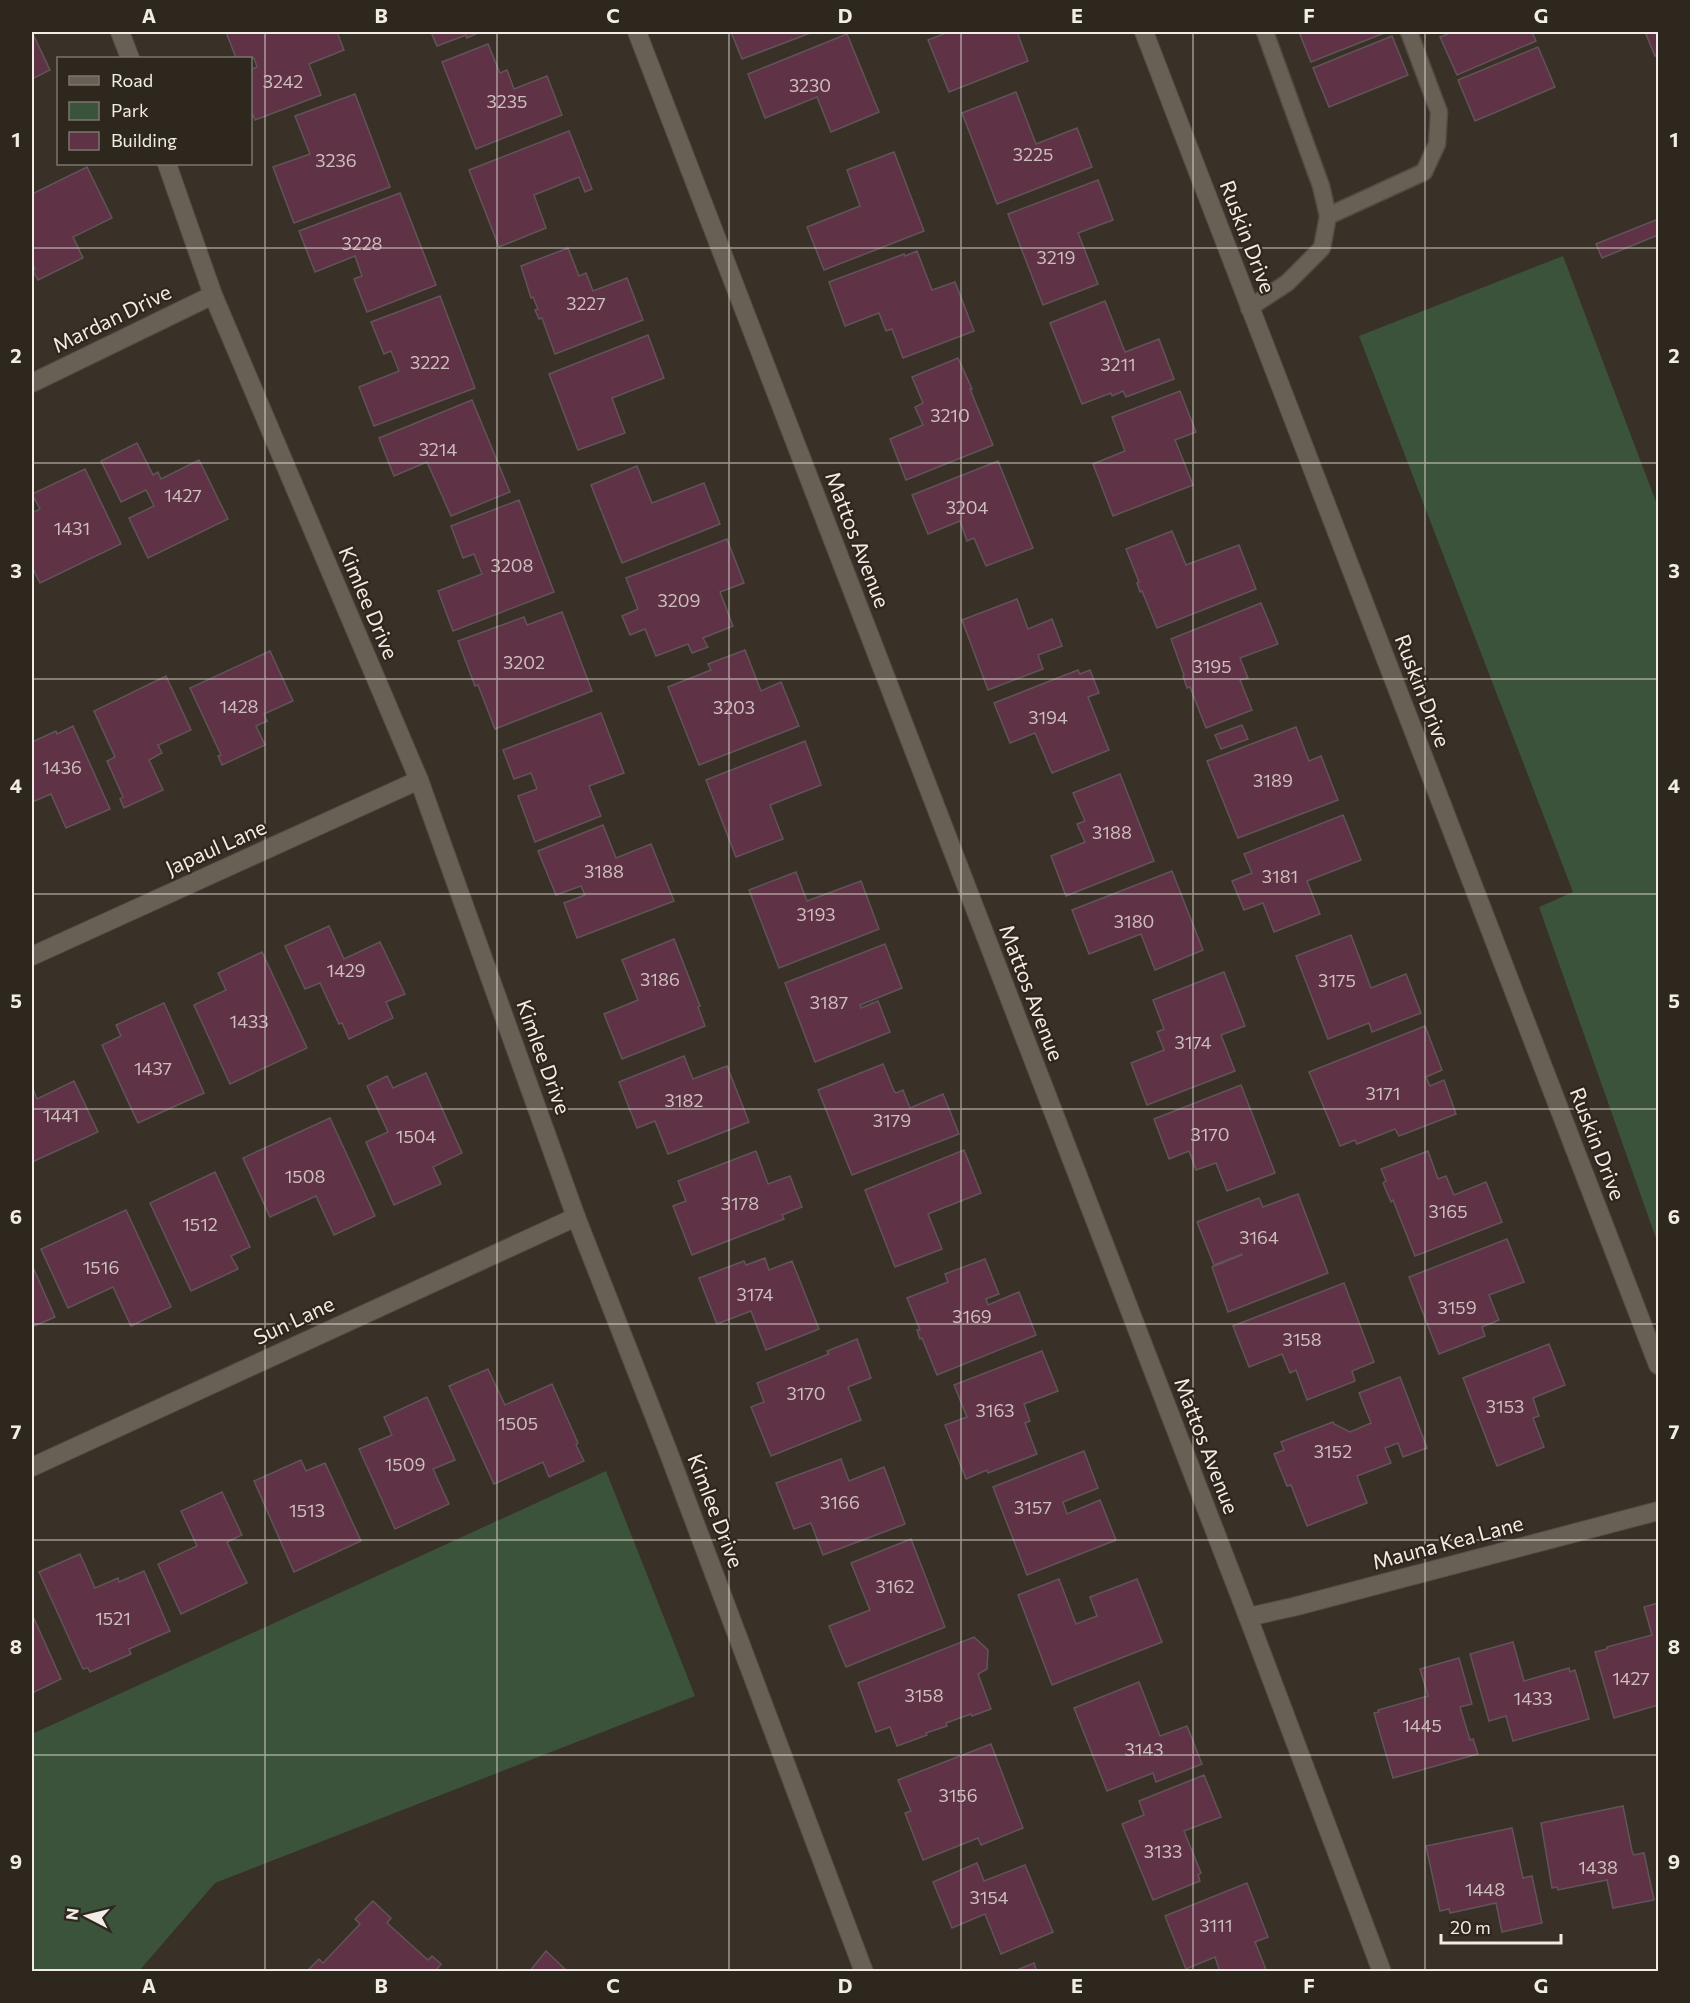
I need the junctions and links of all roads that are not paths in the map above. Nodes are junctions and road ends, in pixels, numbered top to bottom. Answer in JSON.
{"nodes":[{"id":1,"x":120,"y":32,"type":"edge"},
{"id":2,"x":637,"y":32,"type":"edge"},
{"id":3,"x":1144,"y":32,"type":"edge"},
{"id":4,"x":1265,"y":32,"type":"edge"},
{"id":5,"x":1409,"y":32,"type":"edge"},
{"id":6,"x":130,"y":57,"type":"edge"},
{"id":7,"x":167,"y":165,"type":"edge"},
{"id":8,"x":1328,"y":216,"type":"junction"},
{"id":9,"x":213,"y":295,"type":"junction"},
{"id":10,"x":1250,"y":308,"type":"junction"},
{"id":11,"x":32,"y":383,"type":"edge"},
{"id":12,"x":419,"y":780,"type":"junction"},
{"id":13,"x":32,"y":956,"type":"edge"},
{"id":14,"x":576,"y":1217,"type":"junction"},
{"id":15,"x":1659,"y":1365,"type":"edge"},
{"id":16,"x":32,"y":1467,"type":"edge"},
{"id":17,"x":1659,"y":1511,"type":"edge"},
{"id":18,"x":1248,"y":1617,"type":"junction"},
{"id":19,"x":864,"y":1971,"type":"edge"},
{"id":20,"x":1382,"y":1971,"type":"edge"}],
"edges":[{"from":1,"to":6,"type":"street"},
{"from":2,"to":18,"type":"street","name":"Mattos Avenue"},
{"from":3,"to":10,"type":"street","name":"Ruskin Drive"},
{"from":4,"to":8,"type":"lane"},
{"from":5,"to":8,"type":"lane"},
{"from":7,"to":9,"type":"street","name":"Kimlee Drive"},
{"from":8,"to":10,"type":"lane"},
{"from":9,"to":11,"type":"street","name":"Mardan Drive"},
{"from":9,"to":12,"type":"street","name":"Kimlee Drive"},
{"from":10,"to":15,"type":"street","name":"Ruskin Drive"},
{"from":12,"to":13,"type":"street","name":"Japaul Lane"},
{"from":12,"to":14,"type":"street","name":"Kimlee Drive"},
{"from":14,"to":16,"type":"street","name":"Sun Lane"},
{"from":14,"to":19,"type":"street","name":"Kimlee Drive"},
{"from":17,"to":18,"type":"street","name":"Mauna Kea Lane"},
{"from":18,"to":20,"type":"street","name":"Mattos Avenue"}]}
